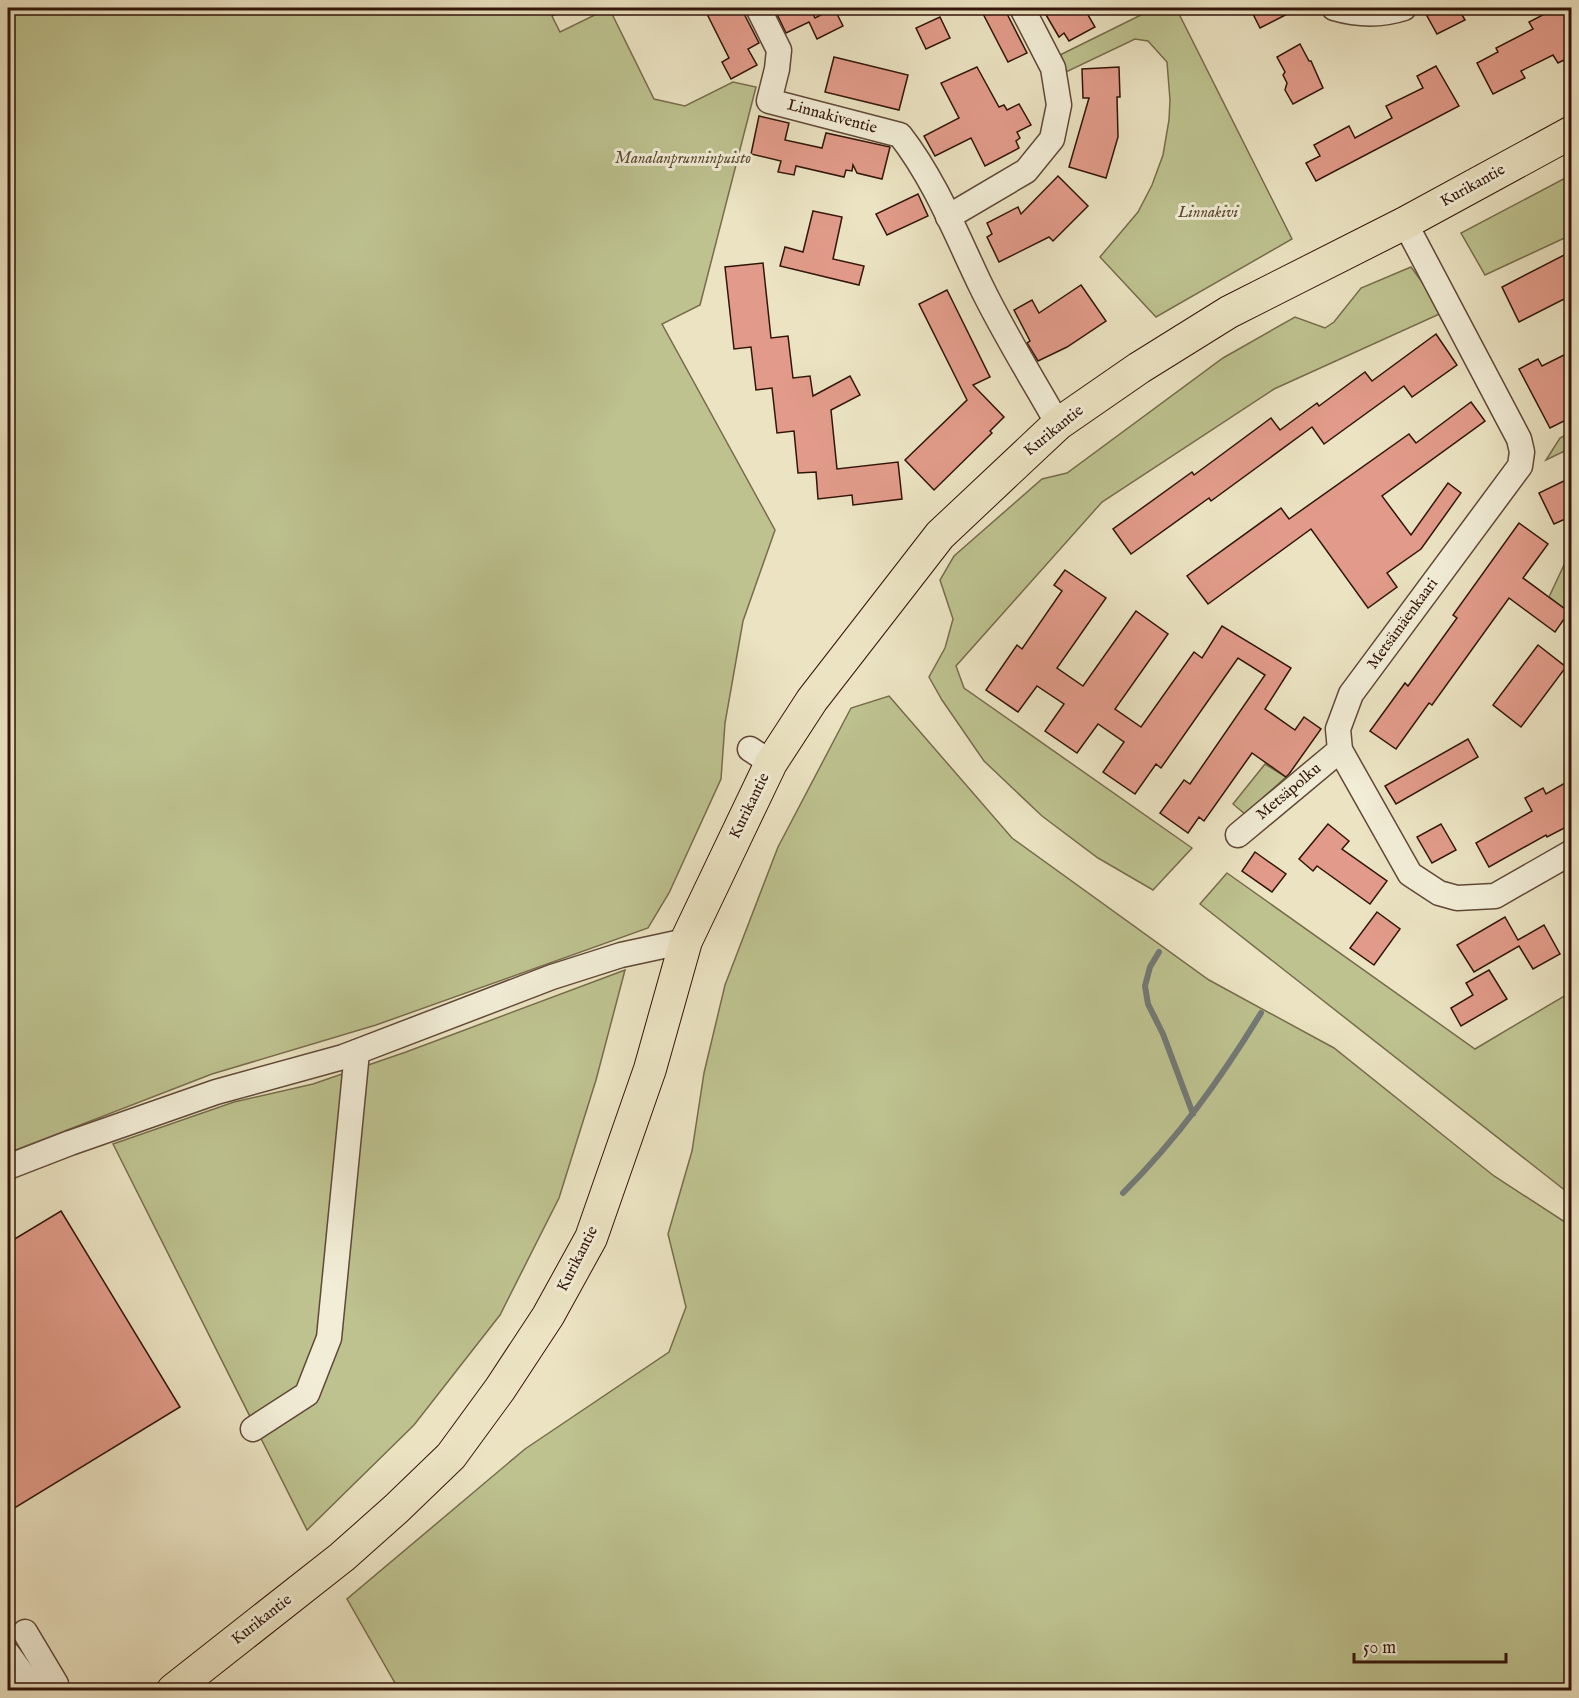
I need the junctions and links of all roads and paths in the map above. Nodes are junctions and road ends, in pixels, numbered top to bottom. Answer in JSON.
{"nodes":[{"id":1,"x":758,"y":8,"type":"edge"},
{"id":2,"x":1022,"y":8,"type":"edge"},
{"id":3,"x":1334,"y":8,"type":"edge"},
{"id":4,"x":1404,"y":8,"type":"edge"},
{"id":5,"x":1572,"y":132,"type":"edge"},
{"id":6,"x":948,"y":217,"type":"junction"},
{"id":7,"x":1405,"y":223,"type":"junction"},
{"id":8,"x":1058,"y":424,"type":"junction"},
{"id":9,"x":1340,"y":750,"type":"junction"},
{"id":10,"x":1238,"y":835,"type":"dead end"},
{"id":11,"x":1572,"y":852,"type":"edge"},
{"id":12,"x":686,"y":941,"type":"junction"},
{"id":13,"x":357,"y":1052,"type":"junction"},
{"id":14,"x":8,"y":1167,"type":"edge"},
{"id":15,"x":253,"y":1429,"type":"dead end"},
{"id":16,"x":25,"y":1632,"type":"dead end"},
{"id":17,"x":8,"y":1654,"type":"edge"},
{"id":18,"x":34,"y":1690,"type":"edge"},
{"id":19,"x":55,"y":1690,"type":"edge"},
{"id":20,"x":173,"y":1690,"type":"edge"}],
"edges":[{"from":1,"to":6,"type":"street","name":"Linnakiventie"},
{"from":2,"to":6,"type":"street"},
{"from":3,"to":4,"type":"street"},
{"from":5,"to":7,"type":"main road","name":"Kurikantie"},
{"from":6,"to":8,"type":"street","name":"Linnakiventie"},
{"from":7,"to":8,"type":"main road","name":"Kurikantie"},
{"from":7,"to":9,"type":"street","name":"Metsämäenkaari"},
{"from":8,"to":12,"type":"main road","name":"Kurikantie"},
{"from":9,"to":10,"type":"street","name":"Metsäpolku"},
{"from":9,"to":11,"type":"street"},
{"from":12,"to":13,"type":"street"},
{"from":12,"to":20,"type":"main road","name":"Kurikantie"},
{"from":13,"to":14,"type":"street"},
{"from":13,"to":15,"type":"street"},
{"from":16,"to":19,"type":"street"},
{"from":17,"to":18,"type":"street"}]}
